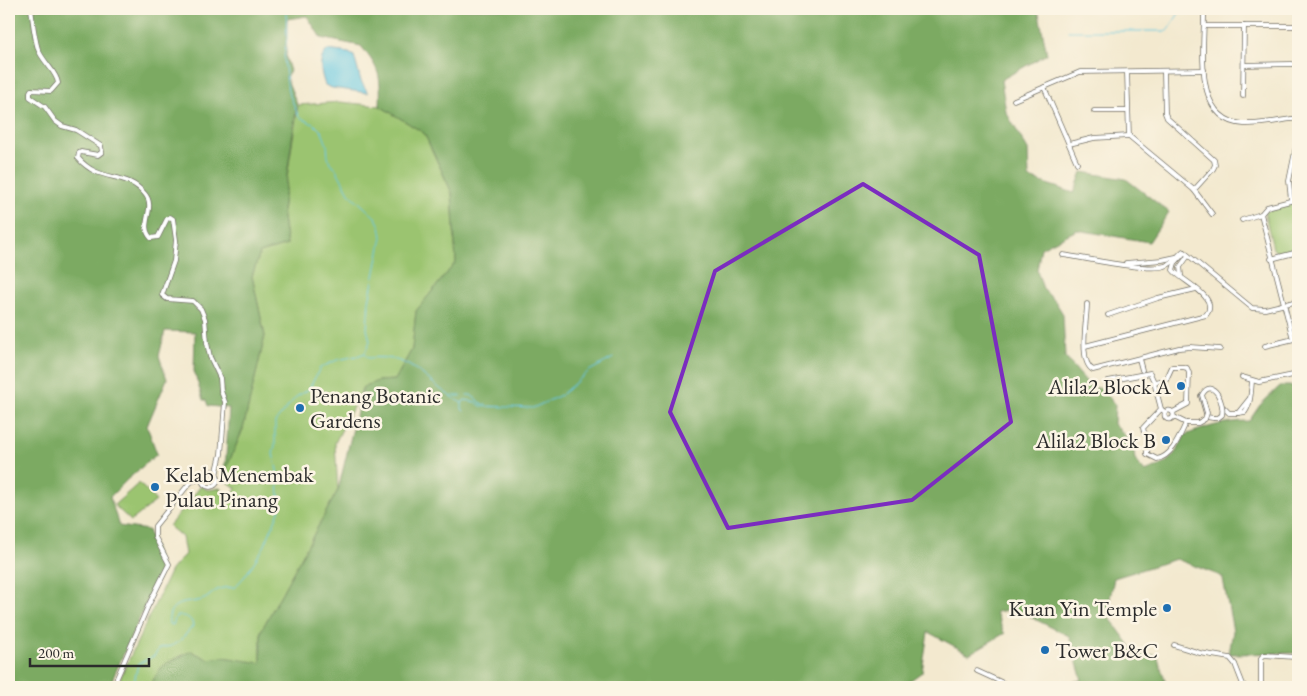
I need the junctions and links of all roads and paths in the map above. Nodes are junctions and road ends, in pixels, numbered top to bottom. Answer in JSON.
{"nodes":[{"id":1,"x":31,"y":9,"type":"edge"},
{"id":2,"x":1204,"y":9,"type":"edge"},
{"id":3,"x":1204,"y":26,"type":"junction"},
{"id":4,"x":1244,"y":26,"type":"junction"},
{"id":5,"x":1298,"y":26,"type":"edge"},
{"id":6,"x":1292,"y":64,"type":"dead end"},
{"id":7,"x":1244,"y":65,"type":"junction"},
{"id":8,"x":1204,"y":70,"type":"junction"},
{"id":9,"x":1127,"y":72,"type":"junction"},
{"id":10,"x":1164,"y":72,"type":"junction"},
{"id":11,"x":1044,"y":88,"type":"junction"},
{"id":12,"x":1244,"y":96,"type":"dead end"},
{"id":13,"x":1014,"y":100,"type":"dead end"},
{"id":14,"x":1094,"y":111,"type":"dead end"},
{"id":15,"x":1128,"y":111,"type":"junction"},
{"id":16,"x":1298,"y":118,"type":"edge"},
{"id":17,"x":1129,"y":136,"type":"junction"},
{"id":18,"x":1298,"y":137,"type":"edge"},
{"id":19,"x":1069,"y":144,"type":"junction"},
{"id":20,"x":1296,"y":158,"type":"edge"},
{"id":21,"x":1077,"y":163,"type":"dead end"},
{"id":22,"x":1194,"y":190,"type":"junction"},
{"id":23,"x":1298,"y":198,"type":"edge"},
{"id":24,"x":1291,"y":200,"type":"junction"},
{"id":25,"x":1212,"y":214,"type":"dead end"},
{"id":26,"x":1261,"y":214,"type":"junction"},
{"id":27,"x":1242,"y":220,"type":"dead end"},
{"id":28,"x":1298,"y":252,"type":"edge"},
{"id":29,"x":1186,"y":254,"type":"junction"},
{"id":30,"x":1063,"y":255,"type":"dead end"},
{"id":31,"x":1271,"y":259,"type":"junction"},
{"id":32,"x":1181,"y":276,"type":"junction"},
{"id":33,"x":1196,"y":289,"type":"junction"},
{"id":34,"x":1298,"y":302,"type":"edge"},
{"id":35,"x":1088,"y":304,"type":"dead end"},
{"id":36,"x":1285,"y":305,"type":"junction"},
{"id":37,"x":1108,"y":315,"type":"dead end"},
{"id":38,"x":1298,"y":338,"type":"edge"},
{"id":39,"x":1293,"y":339,"type":"junction"},
{"id":40,"x":1085,"y":346,"type":"junction"},
{"id":41,"x":1265,"y":346,"type":"dead end"},
{"id":42,"x":1220,"y":349,"type":"dead end"},
{"id":43,"x":1139,"y":359,"type":"junction"},
{"id":44,"x":1142,"y":370,"type":"dead end"},
{"id":45,"x":1298,"y":374,"type":"edge"},
{"id":46,"x":1242,"y":377,"type":"dead end"},
{"id":47,"x":1108,"y":381,"type":"dead end"},
{"id":48,"x":1252,"y":381,"type":"junction"},
{"id":49,"x":1154,"y":382,"type":"junction"},
{"id":50,"x":1160,"y":409,"type":"junction"},
{"id":51,"x":1165,"y":412,"type":"junction"},
{"id":52,"x":1174,"y":414,"type":"junction"},
{"id":53,"x":1186,"y":423,"type":"junction"},
{"id":54,"x":216,"y":475,"type":"junction"},
{"id":55,"x":202,"y":479,"type":"junction"},
{"id":56,"x":1174,"y":645,"type":"dead end"},
{"id":57,"x":1298,"y":661,"type":"edge"},
{"id":58,"x":977,"y":671,"type":"dead end"},
{"id":59,"x":1298,"y":673,"type":"edge"},
{"id":60,"x":113,"y":687,"type":"edge"},
{"id":61,"x":1006,"y":687,"type":"edge"},
{"id":62,"x":1244,"y":687,"type":"edge"},
{"id":63,"x":1261,"y":687,"type":"edge"},
{"id":64,"x":1298,"y":687,"type":"edge"}],
"edges":[{"from":1,"to":54,"type":"street"},
{"from":2,"to":3,"type":"street"},
{"from":3,"to":4,"type":"street"},
{"from":3,"to":8,"type":"street"},
{"from":4,"to":5,"type":"street"},
{"from":4,"to":7,"type":"street"},
{"from":6,"to":7,"type":"street"},
{"from":7,"to":12,"type":"street"},
{"from":8,"to":10,"type":"street"},
{"from":8,"to":16,"type":"street"},
{"from":9,"to":10,"type":"street"},
{"from":9,"to":11,"type":"street"},
{"from":9,"to":15,"type":"street"},
{"from":10,"to":22,"type":"street"},
{"from":11,"to":13,"type":"street"},
{"from":11,"to":19,"type":"street"},
{"from":14,"to":15,"type":"street"},
{"from":15,"to":17,"type":"street"},
{"from":17,"to":19,"type":"street"},
{"from":17,"to":22,"type":"street"},
{"from":18,"to":20,"type":"street"},
{"from":19,"to":21,"type":"street"},
{"from":20,"to":24,"type":"street"},
{"from":22,"to":25,"type":"street"},
{"from":23,"to":24,"type":"street"},
{"from":24,"to":26,"type":"street"},
{"from":26,"to":27,"type":"street"},
{"from":26,"to":31,"type":"street"},
{"from":28,"to":31,"type":"street"},
{"from":29,"to":30,"type":"street"},
{"from":29,"to":32,"type":"street"},
{"from":29,"to":32,"type":"street"},
{"from":29,"to":36,"type":"street"},
{"from":31,"to":36,"type":"street"},
{"from":32,"to":33,"type":"street"},
{"from":33,"to":37,"type":"street"},
{"from":33,"to":40,"type":"street"},
{"from":34,"to":36,"type":"street"},
{"from":35,"to":40,"type":"street"},
{"from":36,"to":39,"type":"street"},
{"from":38,"to":39,"type":"street"},
{"from":39,"to":41,"type":"street"},
{"from":40,"to":43,"type":"street"},
{"from":42,"to":43,"type":"street"},
{"from":43,"to":44,"type":"street"},
{"from":45,"to":48,"type":"street"},
{"from":46,"to":48,"type":"street"},
{"from":47,"to":49,"type":"street"},
{"from":48,"to":53,"type":"street","bridge":true},
{"from":49,"to":50,"type":"street"},
{"from":49,"to":52,"type":"street"},
{"from":50,"to":51,"type":"street"},
{"from":50,"to":53,"type":"street"},
{"from":51,"to":52,"type":"street"},
{"from":51,"to":52,"type":"street"},
{"from":52,"to":53,"type":"street"},
{"from":54,"to":55,"type":"street"},
{"from":54,"to":55,"type":"street"},
{"from":55,"to":60,"type":"street"},
{"from":56,"to":62,"type":"street"},
{"from":57,"to":63,"type":"street"},
{"from":58,"to":61,"type":"street"},
{"from":59,"to":64,"type":"street"}]}
